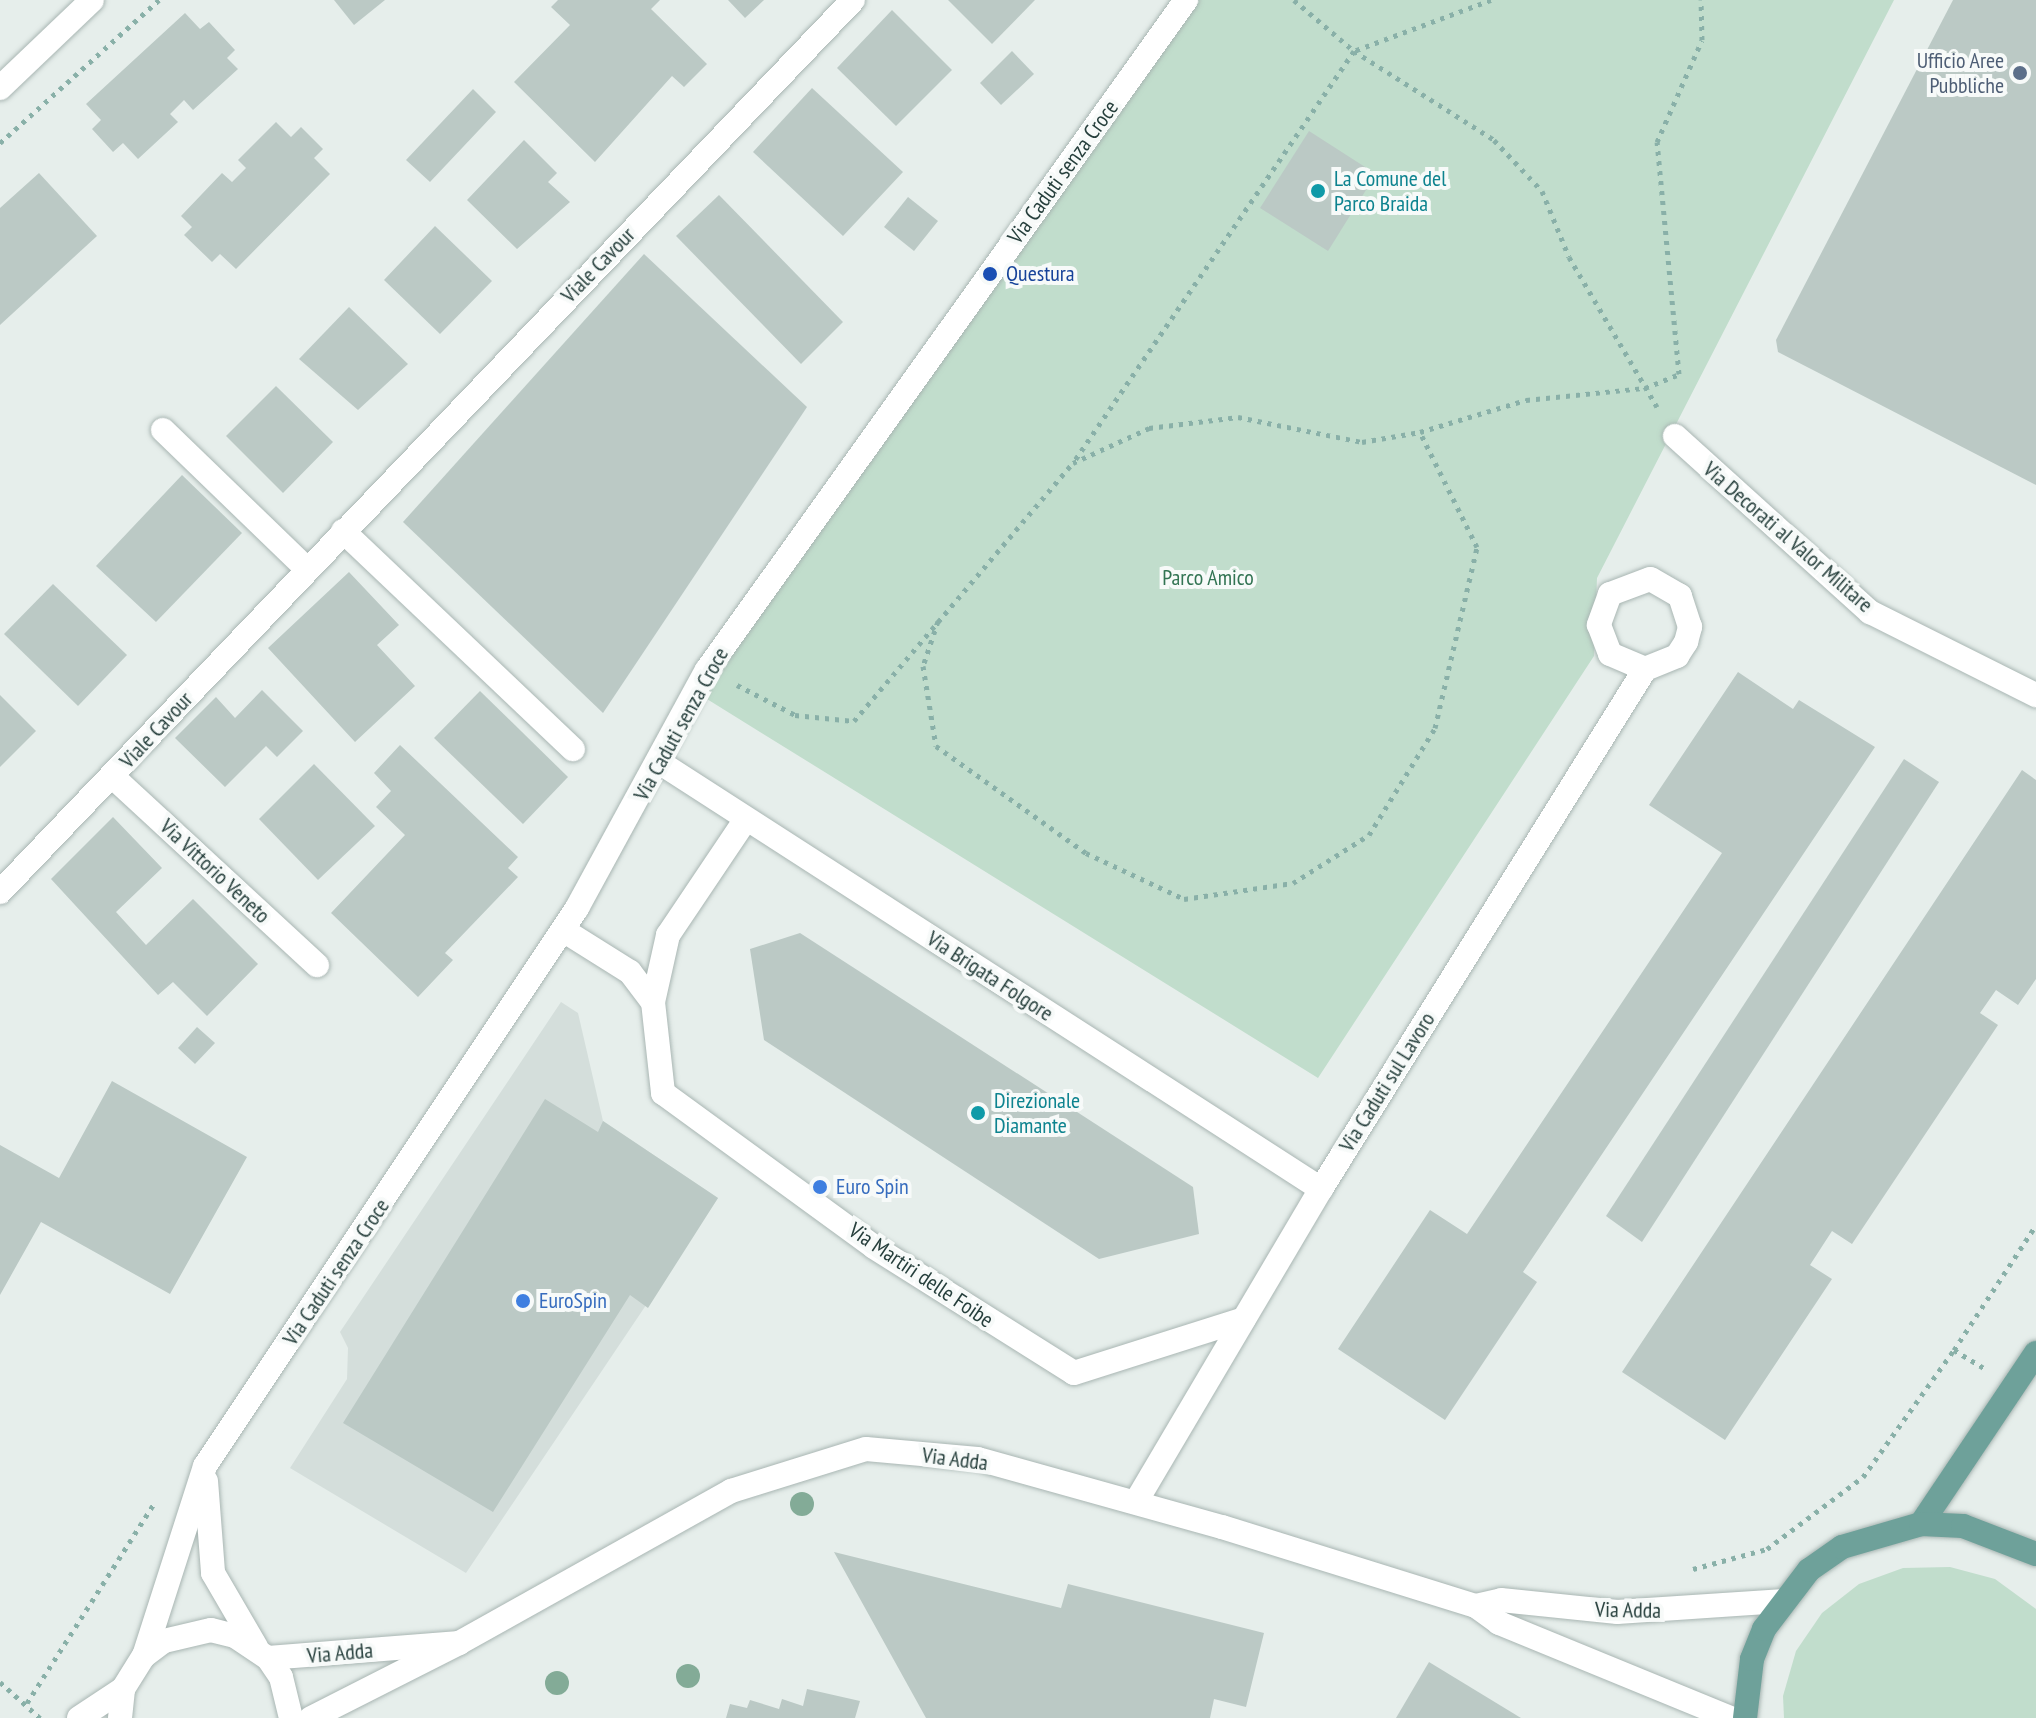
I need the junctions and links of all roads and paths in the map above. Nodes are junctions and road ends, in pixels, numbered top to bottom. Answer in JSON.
{"nodes":[{"id":1,"x":92,"y":0,"type":"edge"},
{"id":2,"x":159,"y":0,"type":"edge"},
{"id":3,"x":853,"y":0,"type":"edge"},
{"id":4,"x":1186,"y":0,"type":"edge"},
{"id":5,"x":1294,"y":0,"type":"edge"},
{"id":6,"x":1491,"y":0,"type":"edge"},
{"id":7,"x":1701,"y":0,"type":"edge"},
{"id":8,"x":1354,"y":51,"type":"junction"},
{"id":9,"x":0,"y":88,"type":"edge"},
{"id":10,"x":0,"y":143,"type":"edge"},
{"id":11,"x":1645,"y":388,"type":"junction"},
{"id":12,"x":163,"y":430,"type":"dead end"},
{"id":13,"x":1420,"y":432,"type":"junction"},
{"id":14,"x":1675,"y":436,"type":"joint"},
{"id":15,"x":1073,"y":463,"type":"junction"},
{"id":16,"x":343,"y":531,"type":"junction"},
{"id":17,"x":307,"y":569,"type":"junction"},
{"id":18,"x":938,"y":621,"type":"junction"},
{"id":19,"x":1645,"y":669,"type":"dead end"},
{"id":20,"x":707,"y":670,"type":"junction"},
{"id":21,"x":2036,"y":695,"type":"edge"},
{"id":22,"x":573,"y":749,"type":"dead end"},
{"id":23,"x":659,"y":762,"type":"junction"},
{"id":24,"x":112,"y":776,"type":"junction"},
{"id":25,"x":746,"y":819,"type":"junction"},
{"id":26,"x":0,"y":892,"type":"edge"},
{"id":27,"x":563,"y":930,"type":"junction"},
{"id":28,"x":317,"y":965,"type":"dead end"},
{"id":29,"x":653,"y":1002,"type":"junction"},
{"id":30,"x":1321,"y":1189,"type":"junction"},
{"id":31,"x":2036,"y":1225,"type":"edge"},
{"id":32,"x":1244,"y":1319,"type":"junction"},
{"id":33,"x":1954,"y":1350,"type":"junction"},
{"id":34,"x":2036,"y":1353,"type":"edge"},
{"id":35,"x":2014,"y":1386,"type":"junction"},
{"id":36,"x":205,"y":1466,"type":"junction"},
{"id":37,"x":1137,"y":1500,"type":"junction"},
{"id":38,"x":1921,"y":1524,"type":"junction"},
{"id":39,"x":2036,"y":1554,"type":"edge"},
{"id":40,"x":1781,"y":1601,"type":"junction"},
{"id":41,"x":1476,"y":1606,"type":"junction"},
{"id":42,"x":1666,"y":1611,"type":"junction"},
{"id":43,"x":459,"y":1643,"type":"junction"},
{"id":44,"x":262,"y":1653,"type":"junction"},
{"id":45,"x":144,"y":1656,"type":"junction"},
{"id":46,"x":0,"y":1682,"type":"edge"},
{"id":47,"x":123,"y":1689,"type":"junction"},
{"id":48,"x":40,"y":1718,"type":"edge"},
{"id":49,"x":79,"y":1718,"type":"edge"},
{"id":50,"x":120,"y":1718,"type":"edge"},
{"id":51,"x":291,"y":1718,"type":"edge"},
{"id":52,"x":311,"y":1718,"type":"edge"},
{"id":53,"x":1731,"y":1718,"type":"edge"},
{"id":54,"x":1745,"y":1718,"type":"edge"}],
"edges":[{"from":1,"to":9,"type":"street"},
{"from":2,"to":10,"type":"path"},
{"from":3,"to":16,"type":"street","name":"Viale Cavour"},
{"from":4,"to":20,"type":"street","name":"Via Caduti senza Croce"},
{"from":5,"to":8,"type":"path"},
{"from":6,"to":8,"type":"path"},
{"from":7,"to":11,"type":"path"},
{"from":8,"to":11,"type":"path"},
{"from":8,"to":15,"type":"path"},
{"from":11,"to":13,"type":"path"},
{"from":11,"to":14,"type":"path"},
{"from":12,"to":17,"type":"street"},
{"from":13,"to":15,"type":"path"},
{"from":13,"to":18,"type":"path"},
{"from":14,"to":21,"type":"street","name":"Via Decorati al Valor Militare"},
{"from":15,"to":18,"type":"path"},
{"from":16,"to":17,"type":"street","name":"Viale Cavour"},
{"from":16,"to":22,"type":"street"},
{"from":17,"to":24,"type":"street","name":"Viale Cavour"},
{"from":18,"to":20,"type":"path"},
{"from":19,"to":30,"type":"street","name":"Via Caduti sul Lavoro"},
{"from":20,"to":23,"type":"street","name":"Via Caduti senza Croce"},
{"from":23,"to":25,"type":"street","name":"Via Brigata Folgore"},
{"from":23,"to":27,"type":"street","name":"Via Caduti senza Croce"},
{"from":24,"to":26,"type":"street","name":"Viale Cavour"},
{"from":24,"to":28,"type":"street","name":"Via Vittorio Veneto"},
{"from":25,"to":29,"type":"street","name":"Via Martiri delle Foibe"},
{"from":25,"to":30,"type":"street","name":"Via Brigata Folgore"},
{"from":27,"to":29,"type":"street"},
{"from":27,"to":36,"type":"street","name":"Via Caduti senza Croce"},
{"from":29,"to":32,"type":"street","name":"Via Martiri delle Foibe"},
{"from":30,"to":32,"type":"street","name":"Via Caduti sul Lavoro"},
{"from":31,"to":33,"type":"path"},
{"from":32,"to":37,"type":"street","name":"Via Caduti sul Lavoro"},
{"from":33,"to":35,"type":"path"},
{"from":33,"to":42,"type":"path"},
{"from":34,"to":35,"type":"main road"},
{"from":35,"to":38,"type":"main road"},
{"from":36,"to":44,"type":"street"},
{"from":36,"to":45,"type":"street","name":"Via Caduti senza Croce"},
{"from":37,"to":41,"type":"street","name":"Via Adda"},
{"from":37,"to":43,"type":"street","name":"Via Adda"},
{"from":38,"to":39,"type":"main road"},
{"from":38,"to":40,"type":"main road"},
{"from":40,"to":42,"type":"street","name":"Via Adda"},
{"from":40,"to":54,"type":"main road"},
{"from":41,"to":42,"type":"street","name":"Via Adda"},
{"from":41,"to":53,"type":"street","name":"Via Adda"},
{"from":43,"to":44,"type":"street","name":"Via Adda"},
{"from":43,"to":52,"type":"street","name":"Via Adda"},
{"from":44,"to":45,"type":"street"},
{"from":44,"to":51,"type":"street"},
{"from":45,"to":47,"type":"street"},
{"from":46,"to":48,"type":"path"},
{"from":47,"to":49,"type":"street"},
{"from":47,"to":50,"type":"street"}]}
